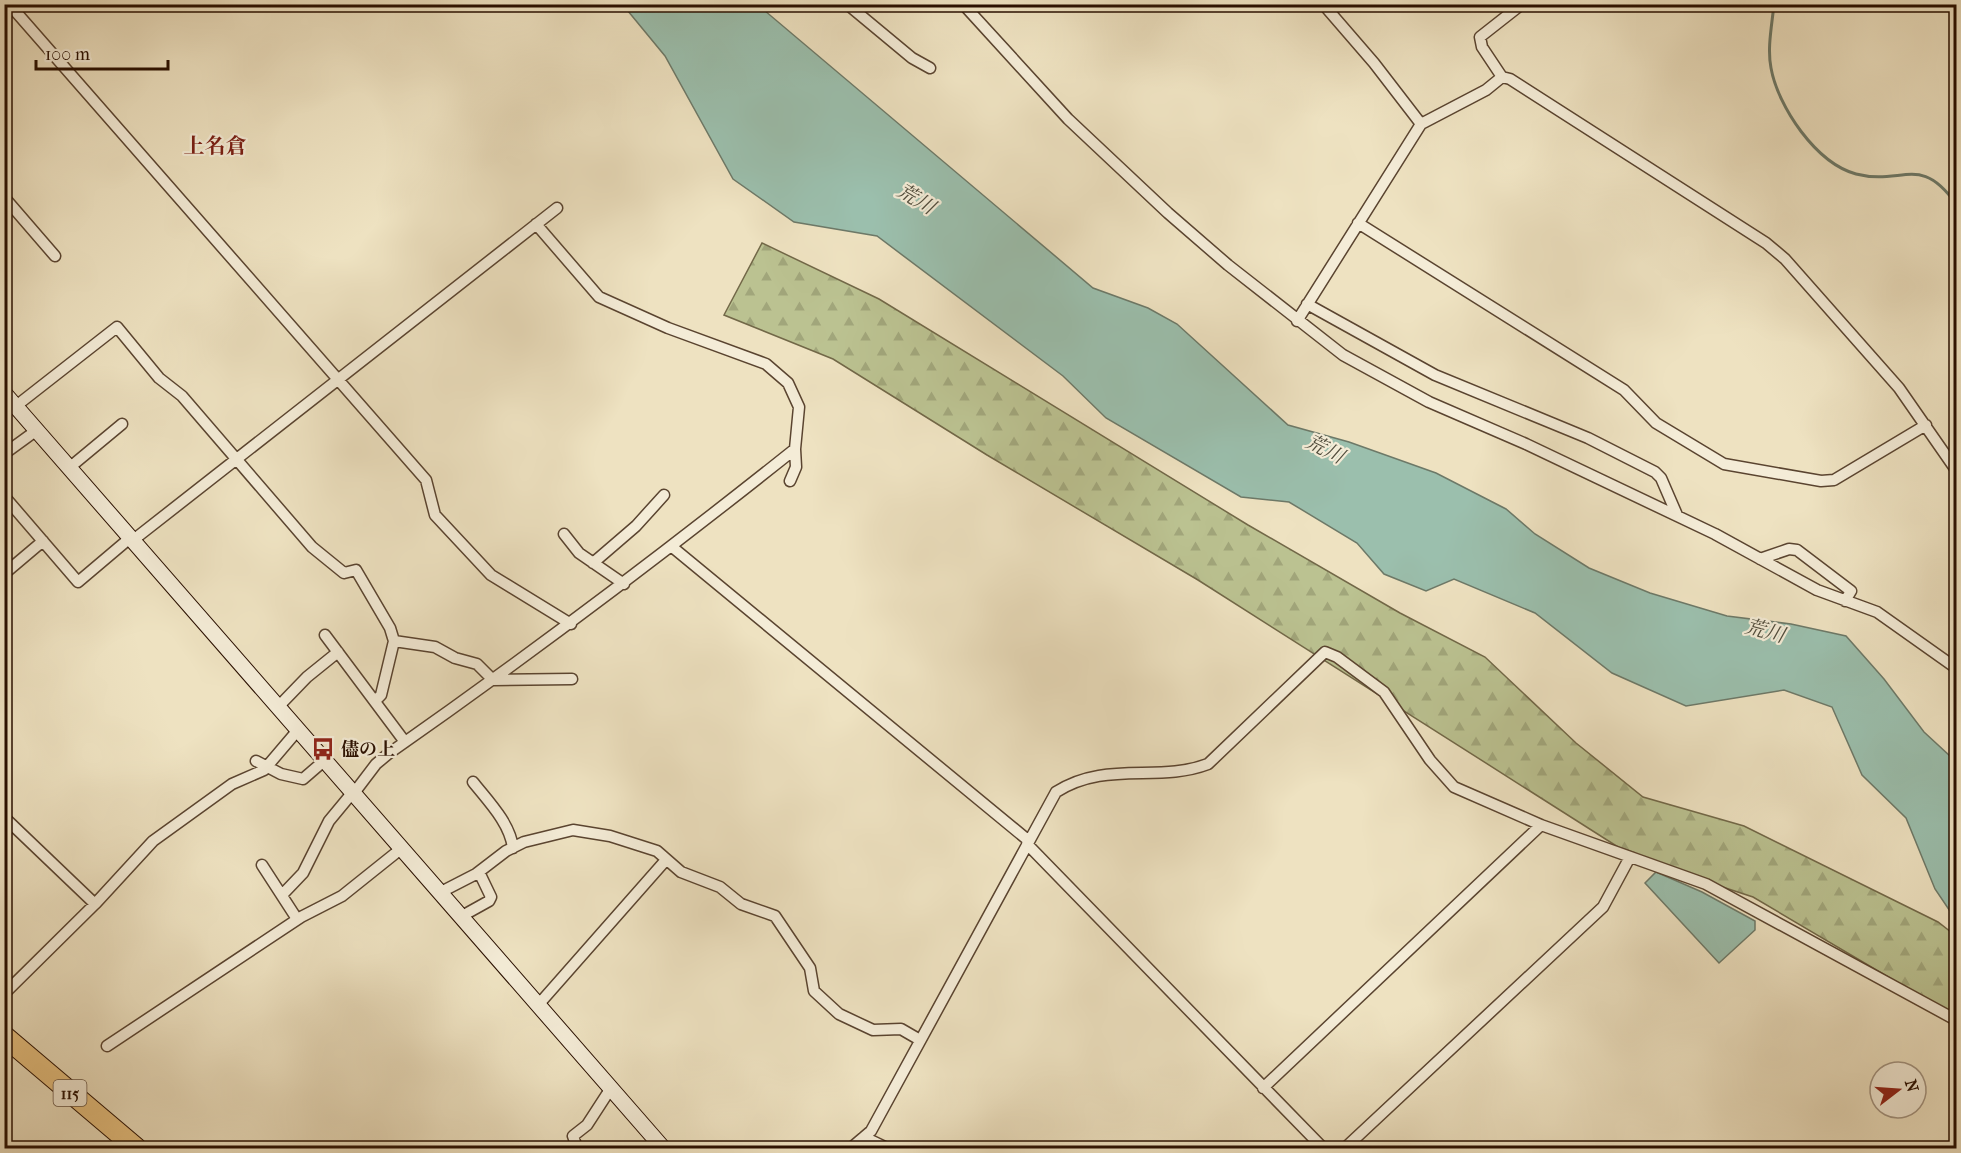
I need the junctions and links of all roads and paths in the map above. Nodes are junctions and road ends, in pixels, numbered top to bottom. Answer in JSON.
{"nodes":[{"id":1,"x":9,"y":4,"type":"edge"},
{"id":2,"x":847,"y":4,"type":"edge"},
{"id":3,"x":963,"y":4,"type":"edge"},
{"id":4,"x":1323,"y":4,"type":"edge"},
{"id":5,"x":1522,"y":4,"type":"edge"},
{"id":6,"x":930,"y":68,"type":"dead end"},
{"id":7,"x":1502,"y":77,"type":"junction"},
{"id":8,"x":1421,"y":124,"type":"junction"},
{"id":9,"x":4,"y":197,"type":"edge"},
{"id":10,"x":557,"y":208,"type":"dead end"},
{"id":11,"x":1358,"y":223,"type":"junction"},
{"id":12,"x":536,"y":224,"type":"junction"},
{"id":13,"x":55,"y":256,"type":"dead end"},
{"id":14,"x":1307,"y":304,"type":"junction"},
{"id":15,"x":1297,"y":321,"type":"junction"},
{"id":16,"x":338,"y":380,"type":"junction"},
{"id":17,"x":4,"y":393,"type":"edge"},
{"id":18,"x":16,"y":406,"type":"junction"},
{"id":19,"x":122,"y":424,"type":"dead end"},
{"id":20,"x":1926,"y":425,"type":"junction"},
{"id":21,"x":37,"y":430,"type":"junction"},
{"id":22,"x":795,"y":449,"type":"junction"},
{"id":23,"x":4,"y":454,"type":"edge"},
{"id":24,"x":236,"y":460,"type":"junction"},
{"id":25,"x":69,"y":468,"type":"junction"},
{"id":26,"x":1956,"y":470,"type":"edge"},
{"id":27,"x":790,"y":481,"type":"dead end"},
{"id":28,"x":664,"y":495,"type":"dead end"},
{"id":29,"x":4,"y":496,"type":"edge"},
{"id":30,"x":1677,"y":515,"type":"junction"},
{"id":31,"x":564,"y":534,"type":"dead end"},
{"id":32,"x":131,"y":540,"type":"junction"},
{"id":33,"x":43,"y":541,"type":"junction"},
{"id":34,"x":671,"y":546,"type":"junction"},
{"id":35,"x":1760,"y":559,"type":"junction"},
{"id":36,"x":593,"y":563,"type":"junction"},
{"id":37,"x":4,"y":574,"type":"edge"},
{"id":38,"x":624,"y":584,"type":"junction"},
{"id":39,"x":1845,"y":601,"type":"junction"},
{"id":40,"x":571,"y":624,"type":"junction"},
{"id":41,"x":325,"y":635,"type":"dead end"},
{"id":42,"x":394,"y":641,"type":"junction"},
{"id":43,"x":338,"y":652,"type":"junction"},
{"id":44,"x":1956,"y":668,"type":"edge"},
{"id":45,"x":493,"y":680,"type":"junction"},
{"id":46,"x":572,"y":680,"type":"dead end"},
{"id":47,"x":375,"y":701,"type":"junction"},
{"id":48,"x":278,"y":707,"type":"junction"},
{"id":49,"x":298,"y":730,"type":"junction"},
{"id":50,"x":405,"y":742,"type":"junction"},
{"id":51,"x":325,"y":760,"type":"junction"},
{"id":52,"x":256,"y":761,"type":"dead end"},
{"id":53,"x":267,"y":767,"type":"junction"},
{"id":54,"x":474,"y":782,"type":"dead end"},
{"id":55,"x":353,"y":793,"type":"junction"},
{"id":56,"x":4,"y":817,"type":"edge"},
{"id":57,"x":1541,"y":825,"type":"junction"},
{"id":58,"x":1028,"y":843,"type":"junction"},
{"id":59,"x":402,"y":848,"type":"junction"},
{"id":60,"x":513,"y":848,"type":"junction"},
{"id":61,"x":1630,"y":857,"type":"junction"},
{"id":62,"x":665,"y":861,"type":"junction"},
{"id":63,"x":262,"y":865,"type":"dead end"},
{"id":64,"x":479,"y":872,"type":"junction"},
{"id":65,"x":441,"y":892,"type":"junction"},
{"id":66,"x":282,"y":896,"type":"junction"},
{"id":67,"x":95,"y":904,"type":"junction"},
{"id":68,"x":462,"y":916,"type":"junction"},
{"id":69,"x":297,"y":919,"type":"junction"},
{"id":70,"x":4,"y":994,"type":"edge"},
{"id":71,"x":538,"y":1004,"type":"junction"},
{"id":72,"x":1956,"y":1020,"type":"edge"},
{"id":73,"x":4,"y":1036,"type":"edge"},
{"id":74,"x":920,"y":1040,"type":"junction"},
{"id":75,"x":107,"y":1046,"type":"dead end"},
{"id":76,"x":4,"y":1054,"type":"edge"},
{"id":77,"x":611,"y":1088,"type":"junction"},
{"id":78,"x":1263,"y":1088,"type":"junction"},
{"id":79,"x":864,"y":1137,"type":"junction"},
{"id":80,"x":118,"y":1149,"type":"edge"},
{"id":81,"x":136,"y":1149,"type":"edge"},
{"id":82,"x":577,"y":1149,"type":"edge"},
{"id":83,"x":663,"y":1149,"type":"edge"},
{"id":84,"x":851,"y":1149,"type":"edge"},
{"id":85,"x":887,"y":1149,"type":"edge"},
{"id":86,"x":1323,"y":1149,"type":"edge"},
{"id":87,"x":1345,"y":1149,"type":"edge"}],
"edges":[{"from":1,"to":16,"type":"street"},
{"from":2,"to":6,"type":"street"},
{"from":3,"to":15,"type":"street"},
{"from":4,"to":8,"type":"street"},
{"from":5,"to":7,"type":"street"},
{"from":7,"to":8,"type":"street"},
{"from":7,"to":20,"type":"street"},
{"from":8,"to":11,"type":"street"},
{"from":9,"to":13,"type":"street"},
{"from":10,"to":12,"type":"street"},
{"from":11,"to":14,"type":"street"},
{"from":11,"to":20,"type":"street"},
{"from":12,"to":16,"type":"street"},
{"from":12,"to":22,"type":"street"},
{"from":14,"to":15,"type":"street"},
{"from":14,"to":30,"type":"street"},
{"from":15,"to":30,"type":"street"},
{"from":16,"to":24,"type":"street"},
{"from":16,"to":40,"type":"street"},
{"from":17,"to":18,"type":"street"},
{"from":18,"to":21,"type":"street"},
{"from":18,"to":24,"type":"street"},
{"from":19,"to":25,"type":"street"},
{"from":20,"to":26,"type":"street"},
{"from":21,"to":23,"type":"street"},
{"from":21,"to":25,"type":"street"},
{"from":22,"to":27,"type":"street"},
{"from":22,"to":34,"type":"street"},
{"from":24,"to":32,"type":"street"},
{"from":24,"to":42,"type":"street"},
{"from":25,"to":32,"type":"street"},
{"from":28,"to":36,"type":"street"},
{"from":29,"to":33,"type":"street"},
{"from":30,"to":35,"type":"street"},
{"from":31,"to":36,"type":"street"},
{"from":32,"to":33,"type":"street"},
{"from":32,"to":48,"type":"street"},
{"from":33,"to":37,"type":"street"},
{"from":34,"to":38,"type":"street"},
{"from":34,"to":58,"type":"street"},
{"from":35,"to":39,"type":"street"},
{"from":35,"to":39,"type":"street"},
{"from":36,"to":38,"type":"street"},
{"from":38,"to":40,"type":"street"},
{"from":39,"to":44,"type":"street"},
{"from":40,"to":45,"type":"street"},
{"from":41,"to":43,"type":"street"},
{"from":42,"to":45,"type":"street"},
{"from":42,"to":47,"type":"street"},
{"from":43,"to":47,"type":"street"},
{"from":43,"to":48,"type":"street"},
{"from":45,"to":46,"type":"street"},
{"from":45,"to":50,"type":"street"},
{"from":47,"to":50,"type":"street"},
{"from":48,"to":49,"type":"street"},
{"from":49,"to":51,"type":"street"},
{"from":49,"to":53,"type":"street"},
{"from":50,"to":55,"type":"street"},
{"from":51,"to":53,"type":"street"},
{"from":51,"to":55,"type":"street"},
{"from":52,"to":53,"type":"street"},
{"from":53,"to":67,"type":"street"},
{"from":54,"to":60,"type":"street"},
{"from":55,"to":59,"type":"street"},
{"from":55,"to":66,"type":"street"},
{"from":56,"to":67,"type":"street"},
{"from":57,"to":58,"type":"street"},
{"from":57,"to":61,"type":"street"},
{"from":57,"to":78,"type":"street"},
{"from":58,"to":74,"type":"street"},
{"from":58,"to":78,"type":"street"},
{"from":59,"to":65,"type":"street"},
{"from":59,"to":69,"type":"street"},
{"from":60,"to":62,"type":"street"},
{"from":60,"to":64,"type":"street"},
{"from":61,"to":72,"type":"street"},
{"from":61,"to":87,"type":"street"},
{"from":62,"to":71,"type":"street"},
{"from":62,"to":74,"type":"street"},
{"from":63,"to":66,"type":"street"},
{"from":64,"to":65,"type":"street"},
{"from":64,"to":68,"type":"street"},
{"from":65,"to":68,"type":"street"},
{"from":66,"to":69,"type":"street"},
{"from":67,"to":70,"type":"street"},
{"from":68,"to":71,"type":"street"},
{"from":69,"to":75,"type":"street"},
{"from":71,"to":77,"type":"street"},
{"from":73,"to":81,"type":"highway","number":"115"},
{"from":74,"to":79,"type":"street"},
{"from":76,"to":80,"type":"highway","number":"115"},
{"from":77,"to":82,"type":"street"},
{"from":77,"to":83,"type":"street"},
{"from":78,"to":86,"type":"street"},
{"from":79,"to":84,"type":"street"},
{"from":79,"to":85,"type":"street"}]}
